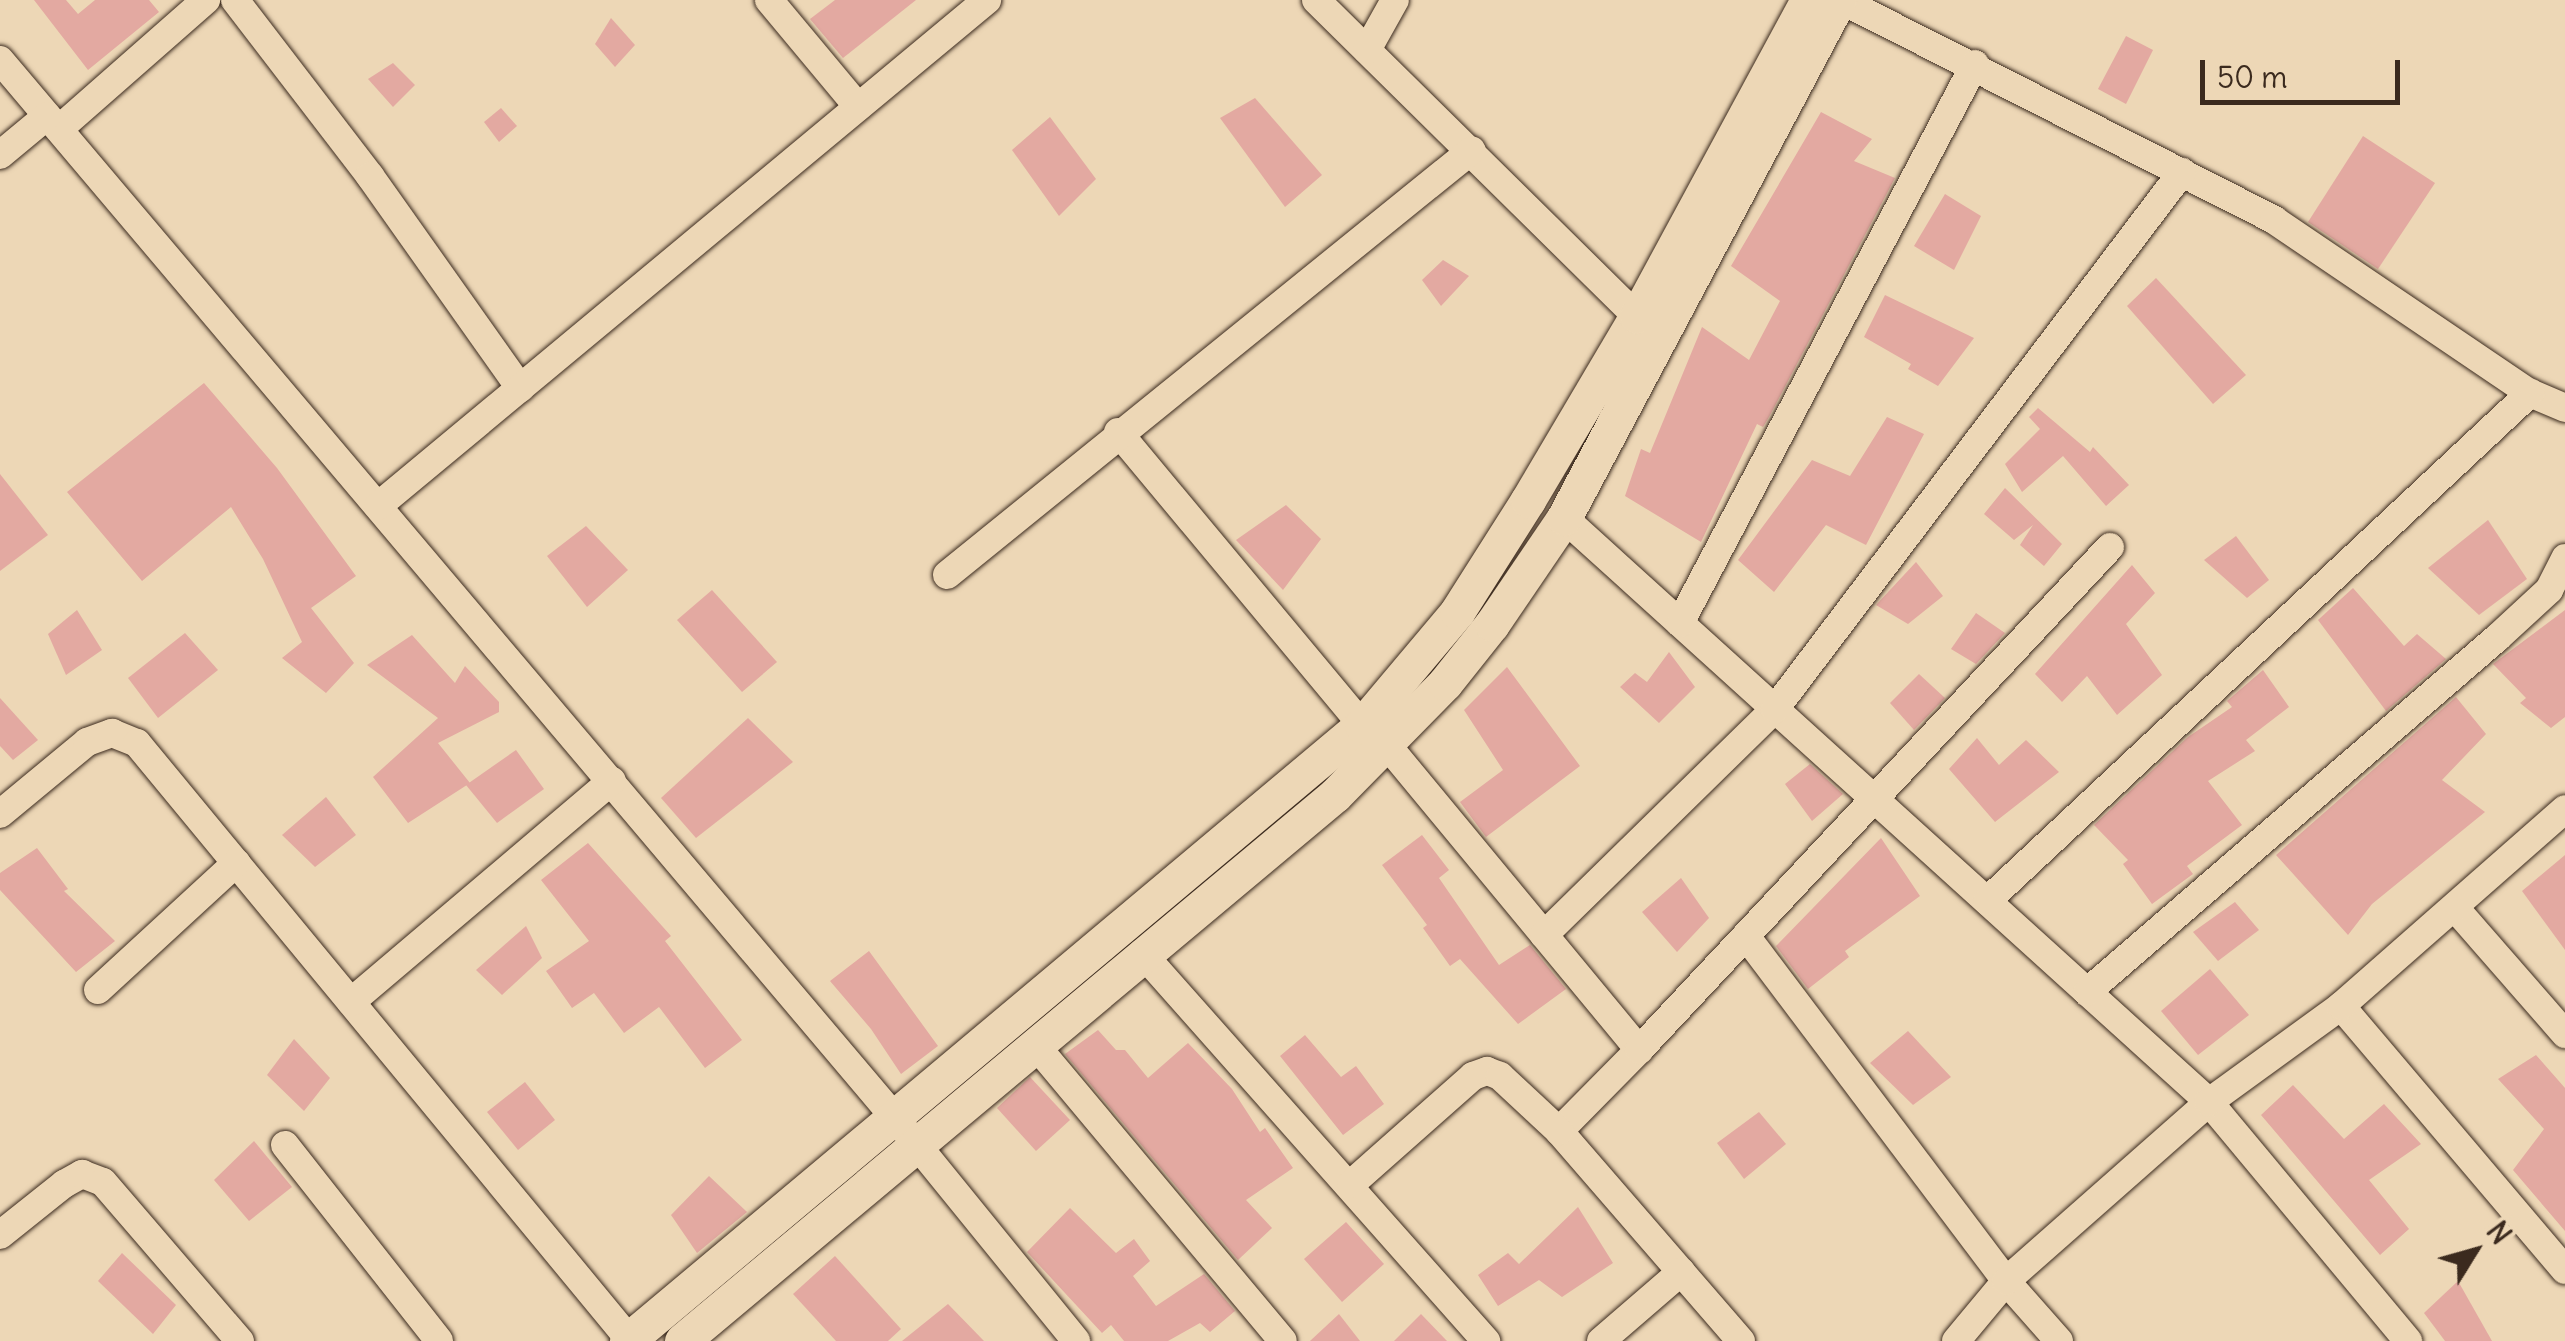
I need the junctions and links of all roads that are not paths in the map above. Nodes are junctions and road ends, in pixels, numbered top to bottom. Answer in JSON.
{"nodes":[{"id":1,"x":206,"y":0,"type":"edge"},
{"id":2,"x":235,"y":0,"type":"edge"},
{"id":3,"x":769,"y":0,"type":"edge"},
{"id":4,"x":987,"y":0,"type":"edge"},
{"id":5,"x":1316,"y":0,"type":"edge"},
{"id":6,"x":1394,"y":0,"type":"edge"},
{"id":7,"x":1808,"y":0,"type":"edge"},
{"id":8,"x":1840,"y":0,"type":"edge"},
{"id":9,"x":1367,"y":50,"type":"junction"},
{"id":10,"x":0,"y":60,"type":"edge"},
{"id":11,"x":1975,"y":64,"type":"junction"},
{"id":12,"x":858,"y":107,"type":"junction"},
{"id":13,"x":53,"y":122,"type":"junction"},
{"id":14,"x":1472,"y":150,"type":"junction"},
{"id":15,"x":0,"y":156,"type":"edge"},
{"id":16,"x":2182,"y":172,"type":"junction"},
{"id":17,"x":1637,"y":316,"type":"junction"},
{"id":18,"x":520,"y":388,"type":"junction"},
{"id":19,"x":2530,"y":393,"type":"junction"},
{"id":20,"x":2565,"y":408,"type":"edge"},
{"id":21,"x":1118,"y":432,"type":"junction"},
{"id":22,"x":378,"y":506,"type":"junction"},
{"id":23,"x":1564,"y":518,"type":"junction"},
{"id":24,"x":2110,"y":547,"type":"dead end"},
{"id":25,"x":2565,"y":558,"type":"edge"},
{"id":26,"x":947,"y":576,"type":"dead end"},
{"id":27,"x":1680,"y":623,"type":"junction"},
{"id":28,"x":1774,"y":709,"type":"junction"},
{"id":29,"x":1375,"y":735,"type":"junction"},
{"id":30,"x":612,"y":781,"type":"junction"},
{"id":31,"x":1874,"y":798,"type":"junction"},
{"id":32,"x":2565,"y":809,"type":"edge"},
{"id":33,"x":0,"y":814,"type":"edge"},
{"id":34,"x":236,"y":863,"type":"junction"},
{"id":35,"x":1987,"y":901,"type":"junction"},
{"id":36,"x":2456,"y":908,"type":"junction"},
{"id":37,"x":1544,"y":935,"type":"junction"},
{"id":38,"x":1746,"y":936,"type":"junction"},
{"id":39,"x":1142,"y":953,"type":"junction"},
{"id":40,"x":98,"y":990,"type":"dead end"},
{"id":41,"x":2087,"y":992,"type":"junction"},
{"id":42,"x":351,"y":1002,"type":"junction"},
{"id":43,"x":2341,"y":1006,"type":"junction"},
{"id":44,"x":2565,"y":1034,"type":"edge"},
{"id":45,"x":1037,"y":1047,"type":"junction"},
{"id":46,"x":1638,"y":1050,"type":"junction"},
{"id":47,"x":2209,"y":1102,"type":"junction"},
{"id":48,"x":895,"y":1118,"type":"junction"},
{"id":49,"x":1560,"y":1131,"type":"junction"},
{"id":50,"x":284,"y":1145,"type":"dead end"},
{"id":51,"x":918,"y":1145,"type":"junction"},
{"id":52,"x":1351,"y":1184,"type":"junction"},
{"id":53,"x":0,"y":1235,"type":"edge"},
{"id":54,"x":2565,"y":1270,"type":"edge"},
{"id":55,"x":1681,"y":1272,"type":"junction"},
{"id":56,"x":2006,"y":1281,"type":"junction"},
{"id":57,"x":628,"y":1340,"type":"edge"},
{"id":58,"x":240,"y":1341,"type":"edge"},
{"id":59,"x":439,"y":1341,"type":"edge"},
{"id":60,"x":682,"y":1341,"type":"edge"},
{"id":61,"x":1076,"y":1341,"type":"edge"},
{"id":62,"x":1284,"y":1341,"type":"edge"},
{"id":63,"x":1486,"y":1341,"type":"edge"},
{"id":64,"x":1602,"y":1341,"type":"edge"},
{"id":65,"x":1741,"y":1341,"type":"edge"},
{"id":66,"x":1956,"y":1341,"type":"edge"},
{"id":67,"x":2059,"y":1341,"type":"edge"},
{"id":68,"x":2408,"y":1341,"type":"edge"}],
"edges":[{"from":1,"to":13,"type":"street"},
{"from":2,"to":18,"type":"street"},
{"from":3,"to":12,"type":"street"},
{"from":4,"to":12,"type":"street"},
{"from":5,"to":9,"type":"street"},
{"from":6,"to":9,"type":"street"},
{"from":7,"to":17,"type":"street"},
{"from":8,"to":11,"type":"street"},
{"from":8,"to":23,"type":"street"},
{"from":9,"to":14,"type":"street"},
{"from":10,"to":13,"type":"street"},
{"from":11,"to":16,"type":"street"},
{"from":11,"to":27,"type":"street"},
{"from":12,"to":18,"type":"street"},
{"from":13,"to":15,"type":"street"},
{"from":13,"to":22,"type":"street"},
{"from":14,"to":17,"type":"street"},
{"from":14,"to":21,"type":"street"},
{"from":16,"to":19,"type":"street"},
{"from":16,"to":28,"type":"street"},
{"from":17,"to":29,"type":"street"},
{"from":18,"to":22,"type":"street"},
{"from":19,"to":20,"type":"street"},
{"from":19,"to":35,"type":"street"},
{"from":21,"to":26,"type":"street"},
{"from":21,"to":29,"type":"street"},
{"from":22,"to":30,"type":"street"},
{"from":23,"to":27,"type":"street"},
{"from":23,"to":29,"type":"street"},
{"from":24,"to":31,"type":"street"},
{"from":25,"to":41,"type":"street"},
{"from":27,"to":28,"type":"street"},
{"from":28,"to":31,"type":"street"},
{"from":28,"to":37,"type":"street"},
{"from":29,"to":37,"type":"street"},
{"from":29,"to":39,"type":"street"},
{"from":29,"to":48,"type":"street"},
{"from":30,"to":42,"type":"street"},
{"from":30,"to":48,"type":"street"},
{"from":31,"to":35,"type":"street"},
{"from":31,"to":38,"type":"street"},
{"from":32,"to":36,"type":"street"},
{"from":33,"to":34,"type":"street"},
{"from":34,"to":40,"type":"street"},
{"from":34,"to":42,"type":"street"},
{"from":35,"to":41,"type":"street"},
{"from":36,"to":43,"type":"street"},
{"from":36,"to":44,"type":"street"},
{"from":37,"to":46,"type":"street"},
{"from":38,"to":46,"type":"street"},
{"from":38,"to":56,"type":"street"},
{"from":39,"to":45,"type":"street"},
{"from":39,"to":52,"type":"street"},
{"from":41,"to":47,"type":"street"},
{"from":42,"to":57,"type":"street"},
{"from":43,"to":47,"type":"street"},
{"from":43,"to":54,"type":"street"},
{"from":45,"to":51,"type":"street"},
{"from":45,"to":62,"type":"street"},
{"from":46,"to":49,"type":"street"},
{"from":47,"to":56,"type":"street"},
{"from":47,"to":68,"type":"street"},
{"from":48,"to":51,"type":"street"},
{"from":48,"to":57,"type":"street"},
{"from":49,"to":52,"type":"street"},
{"from":49,"to":55,"type":"street"},
{"from":50,"to":59,"type":"street"},
{"from":51,"to":60,"type":"street"},
{"from":51,"to":61,"type":"street"},
{"from":52,"to":63,"type":"street"},
{"from":53,"to":58,"type":"street"},
{"from":55,"to":64,"type":"street"},
{"from":55,"to":65,"type":"street"},
{"from":56,"to":66,"type":"street"},
{"from":56,"to":67,"type":"street"}]}
